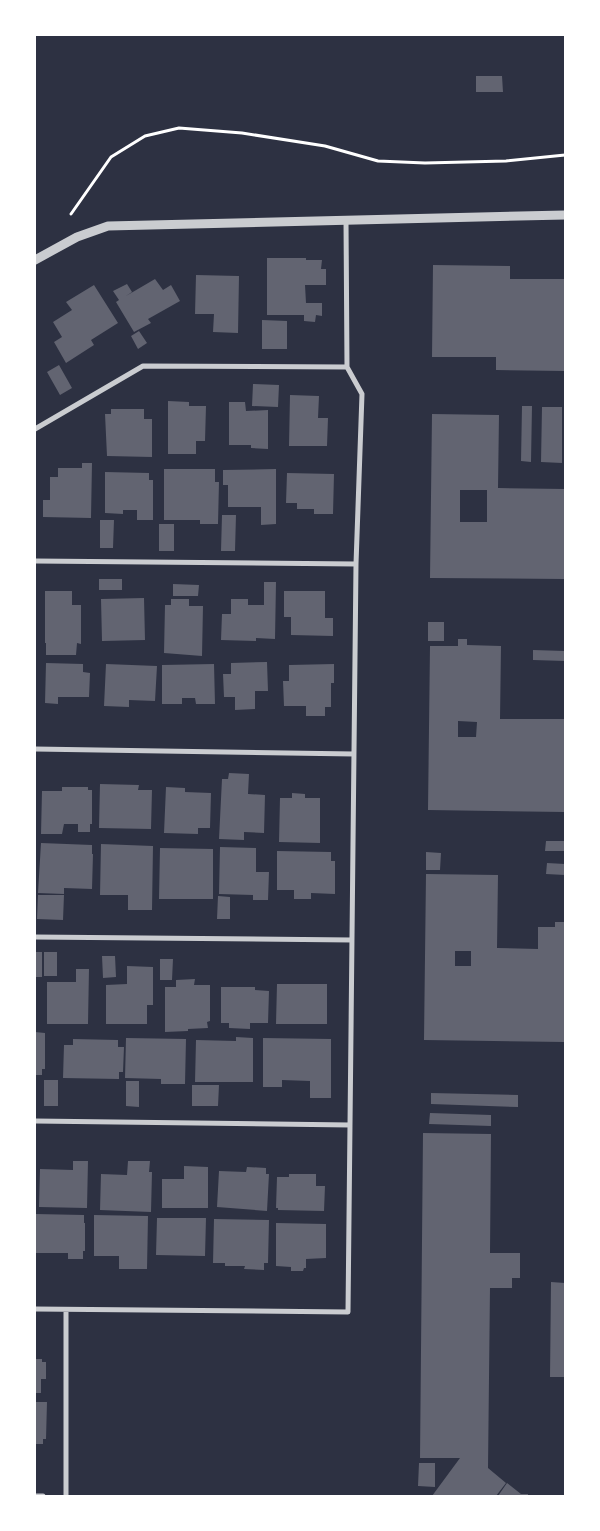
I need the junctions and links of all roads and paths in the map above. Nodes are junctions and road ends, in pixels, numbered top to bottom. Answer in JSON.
{"nodes":[{"id":1,"x":565,"y":155,"type":"edge"},
{"id":2,"x":565,"y":215,"type":"edge"},
{"id":3,"x":346,"y":220,"type":"junction"},
{"id":4,"x":63,"y":244,"type":"junction"},
{"id":5,"x":35,"y":260,"type":"edge"},
{"id":6,"x":347,"y":367,"type":"junction"},
{"id":7,"x":35,"y":429,"type":"edge"},
{"id":8,"x":35,"y":561,"type":"edge"},
{"id":9,"x":356,"y":564,"type":"junction"},
{"id":10,"x":35,"y":749,"type":"edge"},
{"id":11,"x":354,"y":754,"type":"junction"},
{"id":12,"x":35,"y":937,"type":"edge"},
{"id":13,"x":352,"y":940,"type":"junction"},
{"id":14,"x":35,"y":1121,"type":"edge"},
{"id":15,"x":350,"y":1126,"type":"junction"},
{"id":16,"x":35,"y":1309,"type":"edge"},
{"id":17,"x":66,"y":1310,"type":"junction"},
{"id":18,"x":35,"y":1496,"type":"edge"},
{"id":19,"x":43,"y":1496,"type":"edge"},
{"id":20,"x":66,"y":1496,"type":"edge"}],
"edges":[{"from":1,"to":4,"type":"path"},
{"from":2,"to":3,"type":"street"},
{"from":3,"to":4,"type":"street"},
{"from":3,"to":6,"type":"street"},
{"from":4,"to":5,"type":"street"},
{"from":6,"to":7,"type":"street"},
{"from":6,"to":9,"type":"street"},
{"from":8,"to":9,"type":"street"},
{"from":9,"to":11,"type":"street"},
{"from":10,"to":11,"type":"street"},
{"from":11,"to":13,"type":"street"},
{"from":12,"to":13,"type":"street"},
{"from":13,"to":15,"type":"street"},
{"from":14,"to":15,"type":"street"},
{"from":15,"to":17,"type":"street"},
{"from":16,"to":17,"type":"street"},
{"from":17,"to":20,"type":"street"},
{"from":18,"to":19,"type":"street"}]}
